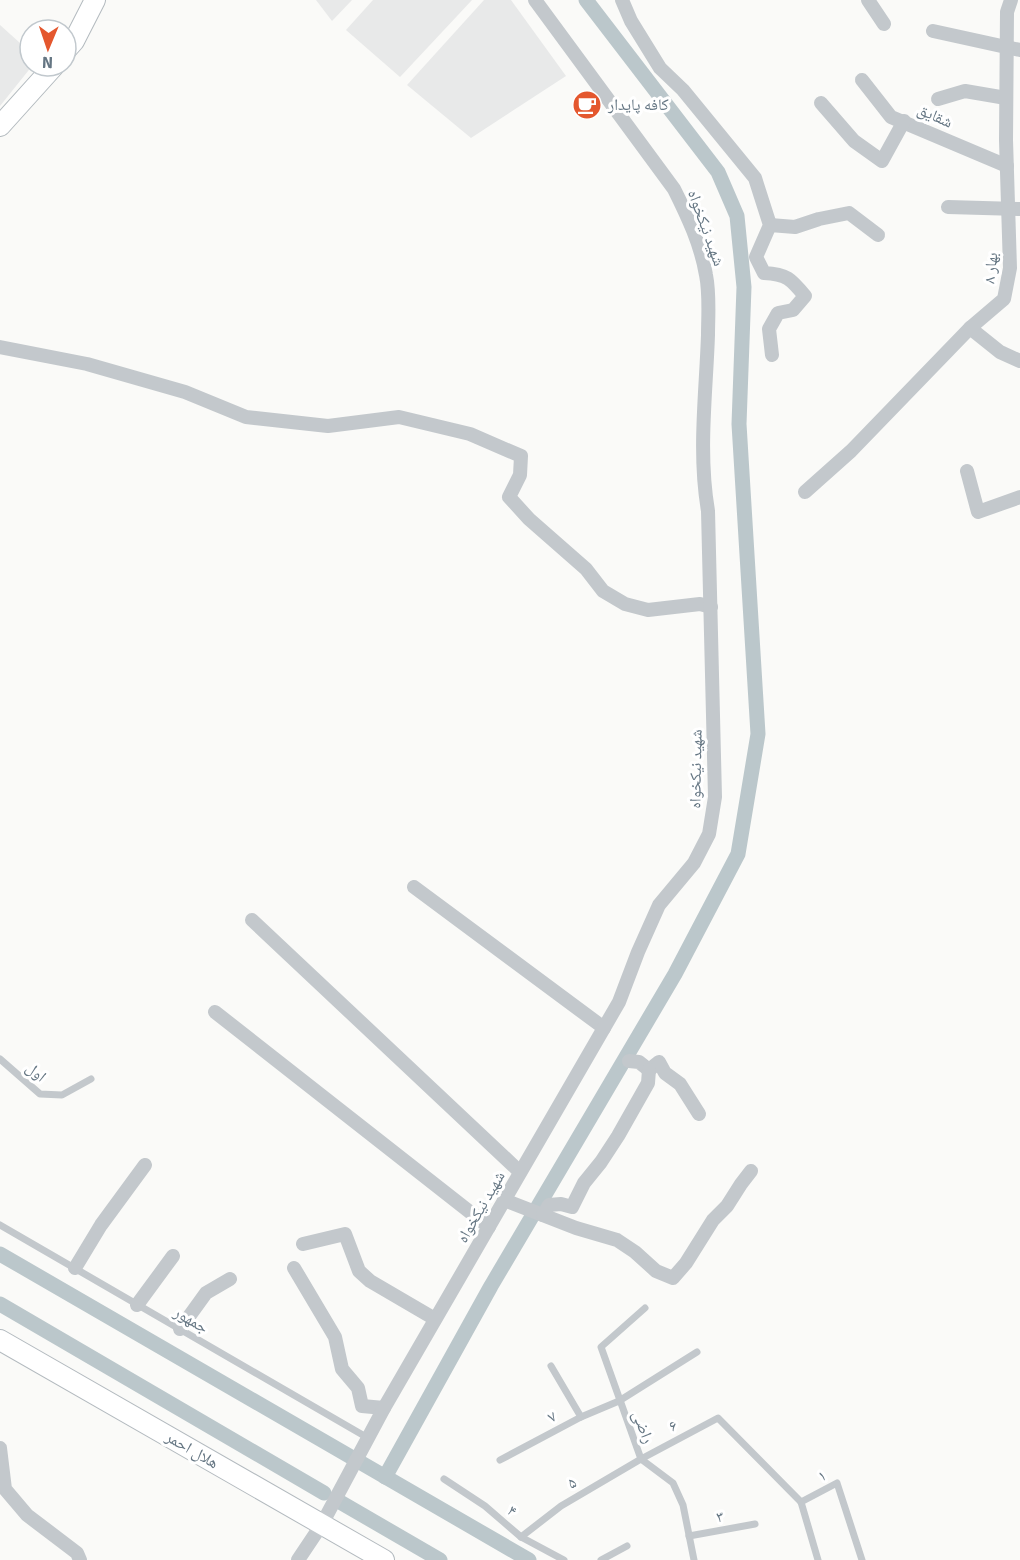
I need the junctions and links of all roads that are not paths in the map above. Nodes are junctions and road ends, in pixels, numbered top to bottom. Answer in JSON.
{"nodes":[{"id":1,"x":95,"y":0,"type":"edge"},
{"id":2,"x":535,"y":0,"type":"edge"},
{"id":3,"x":622,"y":0,"type":"edge"},
{"id":4,"x":868,"y":0,"type":"edge"},
{"id":5,"x":1011,"y":0,"type":"edge"},
{"id":6,"x":884,"y":24,"type":"dead end"},
{"id":7,"x":933,"y":31,"type":"dead end"},
{"id":8,"x":78,"y":33,"type":"edge"},
{"id":9,"x":1014,"y":49,"type":"edge"},
{"id":10,"x":43,"y":78,"type":"edge"},
{"id":11,"x":862,"y":80,"type":"dead end"},
{"id":12,"x":1006,"y":98,"type":"junction"},
{"id":13,"x":939,"y":99,"type":"dead end"},
{"id":14,"x":821,"y":103,"type":"dead end"},
{"id":15,"x":904,"y":121,"type":"junction"},
{"id":16,"x":0,"y":126,"type":"edge"},
{"id":17,"x":1006,"y":140,"type":"junction"},
{"id":18,"x":1020,"y":142,"type":"edge"},
{"id":19,"x":1007,"y":166,"type":"junction"},
{"id":20,"x":948,"y":207,"type":"dead end"},
{"id":21,"x":1014,"y":209,"type":"edge"},
{"id":22,"x":770,"y":225,"type":"junction"},
{"id":23,"x":878,"y":235,"type":"dead end"},
{"id":24,"x":970,"y":328,"type":"junction"},
{"id":25,"x":0,"y":347,"type":"edge"},
{"id":26,"x":772,"y":355,"type":"dead end"},
{"id":27,"x":1020,"y":362,"type":"edge"},
{"id":28,"x":968,"y":471,"type":"dead end"},
{"id":29,"x":805,"y":492,"type":"dead end"},
{"id":30,"x":1020,"y":497,"type":"edge"},
{"id":31,"x":711,"y":608,"type":"junction"},
{"id":32,"x":414,"y":887,"type":"dead end"},
{"id":33,"x":252,"y":920,"type":"dead end"},
{"id":34,"x":215,"y":1012,"type":"dead end"},
{"id":35,"x":604,"y":1028,"type":"junction"},
{"id":36,"x":0,"y":1059,"type":"edge"},
{"id":37,"x":629,"y":1061,"type":"dead end"},
{"id":38,"x":649,"y":1070,"type":"junction"},
{"id":39,"x":91,"y":1079,"type":"dead end"},
{"id":40,"x":699,"y":1114,"type":"dead end"},
{"id":41,"x":146,"y":1165,"type":"dead end"},
{"id":42,"x":751,"y":1171,"type":"dead end"},
{"id":43,"x":520,"y":1172,"type":"junction"},
{"id":44,"x":504,"y":1200,"type":"junction"},
{"id":45,"x":537,"y":1213,"type":"junction"},
{"id":46,"x":0,"y":1225,"type":"edge"},
{"id":47,"x":489,"y":1227,"type":"junction"},
{"id":48,"x":303,"y":1244,"type":"dead end"},
{"id":49,"x":173,"y":1256,"type":"dead end"},
{"id":50,"x":75,"y":1268,"type":"junction"},
{"id":51,"x":294,"y":1269,"type":"dead end"},
{"id":52,"x":230,"y":1279,"type":"dead end"},
{"id":53,"x":138,"y":1305,"type":"junction"},
{"id":54,"x":645,"y":1308,"type":"dead end"},
{"id":55,"x":435,"y":1319,"type":"junction"},
{"id":56,"x":180,"y":1329,"type":"junction"},
{"id":57,"x":0,"y":1340,"type":"edge"},
{"id":58,"x":697,"y":1352,"type":"dead end"},
{"id":59,"x":551,"y":1366,"type":"dead end"},
{"id":60,"x":619,"y":1401,"type":"junction"},
{"id":61,"x":384,"y":1408,"type":"junction"},
{"id":62,"x":582,"y":1417,"type":"junction"},
{"id":63,"x":368,"y":1438,"type":"junction"},
{"id":64,"x":0,"y":1448,"type":"edge"},
{"id":65,"x":641,"y":1459,"type":"junction"},
{"id":66,"x":500,"y":1460,"type":"dead end"},
{"id":67,"x":444,"y":1479,"type":"dead end"},
{"id":68,"x":801,"y":1502,"type":"junction"},
{"id":69,"x":322,"y":1524,"type":"junction"},
{"id":70,"x":755,"y":1524,"type":"dead end"},
{"id":71,"x":689,"y":1536,"type":"junction"},
{"id":72,"x":521,"y":1537,"type":"junction"},
{"id":73,"x":627,"y":1546,"type":"dead end"},
{"id":74,"x":80,"y":1560,"type":"edge"},
{"id":75,"x":298,"y":1560,"type":"edge"},
{"id":76,"x":384,"y":1560,"type":"edge"},
{"id":77,"x":564,"y":1560,"type":"edge"},
{"id":78,"x":601,"y":1560,"type":"edge"},
{"id":79,"x":694,"y":1560,"type":"edge"},
{"id":80,"x":818,"y":1560,"type":"edge"},
{"id":81,"x":862,"y":1560,"type":"edge"}],
"edges":[{"from":1,"to":8,"type":"main road"},
{"from":2,"to":31,"type":"street","name":"شهید نیکخواه"},
{"from":3,"to":22,"type":"street"},
{"from":4,"to":6,"type":"street"},
{"from":5,"to":9,"type":"street","name":"بهار ۸"},
{"from":7,"to":9,"type":"street"},
{"from":9,"to":12,"type":"street","name":"بهار ۸"},
{"from":10,"to":16,"type":"main road"},
{"from":11,"to":15,"type":"street","name":"شقایق"},
{"from":12,"to":13,"type":"street"},
{"from":12,"to":17,"type":"street","name":"بهار ۸"},
{"from":14,"to":15,"type":"street"},
{"from":15,"to":19,"type":"street","name":"شقایق"},
{"from":17,"to":18,"type":"street"},
{"from":17,"to":19,"type":"street","name":"بهار ۸"},
{"from":19,"to":21,"type":"street","name":"بهار ۸"},
{"from":20,"to":21,"type":"street"},
{"from":21,"to":24,"type":"street","name":"بهار ۸"},
{"from":22,"to":23,"type":"street"},
{"from":22,"to":26,"type":"street"},
{"from":24,"to":27,"type":"street"},
{"from":24,"to":29,"type":"street","name":"بهار ۸"},
{"from":25,"to":31,"type":"street"},
{"from":28,"to":30,"type":"street"},
{"from":31,"to":35,"type":"street","name":"شهید نیکخواه"},
{"from":32,"to":35,"type":"street"},
{"from":33,"to":43,"type":"street"},
{"from":34,"to":47,"type":"street"},
{"from":35,"to":43,"type":"street","name":"شهید نیکخواه"},
{"from":36,"to":39,"type":"lane","name":"اول"},
{"from":37,"to":38,"type":"street"},
{"from":38,"to":40,"type":"street"},
{"from":38,"to":45,"type":"street"},
{"from":41,"to":50,"type":"street"},
{"from":42,"to":45,"type":"street"},
{"from":43,"to":44,"type":"street","name":"شهید نیکخواه"},
{"from":44,"to":45,"type":"street"},
{"from":44,"to":47,"type":"street","name":"شهید نیکخواه"},
{"from":46,"to":50,"type":"lane","name":"جمهور"},
{"from":47,"to":55,"type":"street","name":"شهید نیکخواه"},
{"from":48,"to":55,"type":"street"},
{"from":49,"to":53,"type":"street"},
{"from":50,"to":53,"type":"lane","name":"جمهور"},
{"from":51,"to":61,"type":"street"},
{"from":52,"to":56,"type":"street"},
{"from":53,"to":56,"type":"lane","name":"جمهور"},
{"from":54,"to":60,"type":"lane","name":"راضی"},
{"from":55,"to":61,"type":"street","name":"شهید نیکخواه"},
{"from":56,"to":63,"type":"lane","name":"جمهور"},
{"from":57,"to":69,"type":"main road","name":"هلال احمر"},
{"from":58,"to":60,"type":"lane","name":"۷"},
{"from":59,"to":62,"type":"lane"},
{"from":60,"to":62,"type":"lane","name":"۷"},
{"from":60,"to":65,"type":"lane","name":"راضی"},
{"from":61,"to":63,"type":"street","name":"شهید نیکخواه"},
{"from":62,"to":66,"type":"lane","name":"۷"},
{"from":63,"to":69,"type":"street","name":"شهید نیکخواه"},
{"from":64,"to":74,"type":"street"},
{"from":65,"to":68,"type":"lane","name":"۶"},
{"from":65,"to":71,"type":"lane","name":"راضی"},
{"from":65,"to":72,"type":"lane","name":"۵"},
{"from":67,"to":72,"type":"lane","name":"۴"},
{"from":68,"to":80,"type":"lane"},
{"from":68,"to":81,"type":"lane","name":"۱"},
{"from":69,"to":75,"type":"street","name":"شهید نیکخواه"},
{"from":69,"to":76,"type":"main road","name":"هلال احمر"},
{"from":70,"to":71,"type":"lane","name":"۳"},
{"from":71,"to":79,"type":"lane","name":"راضی"},
{"from":72,"to":77,"type":"lane","name":"۴"},
{"from":73,"to":78,"type":"lane"}]}
